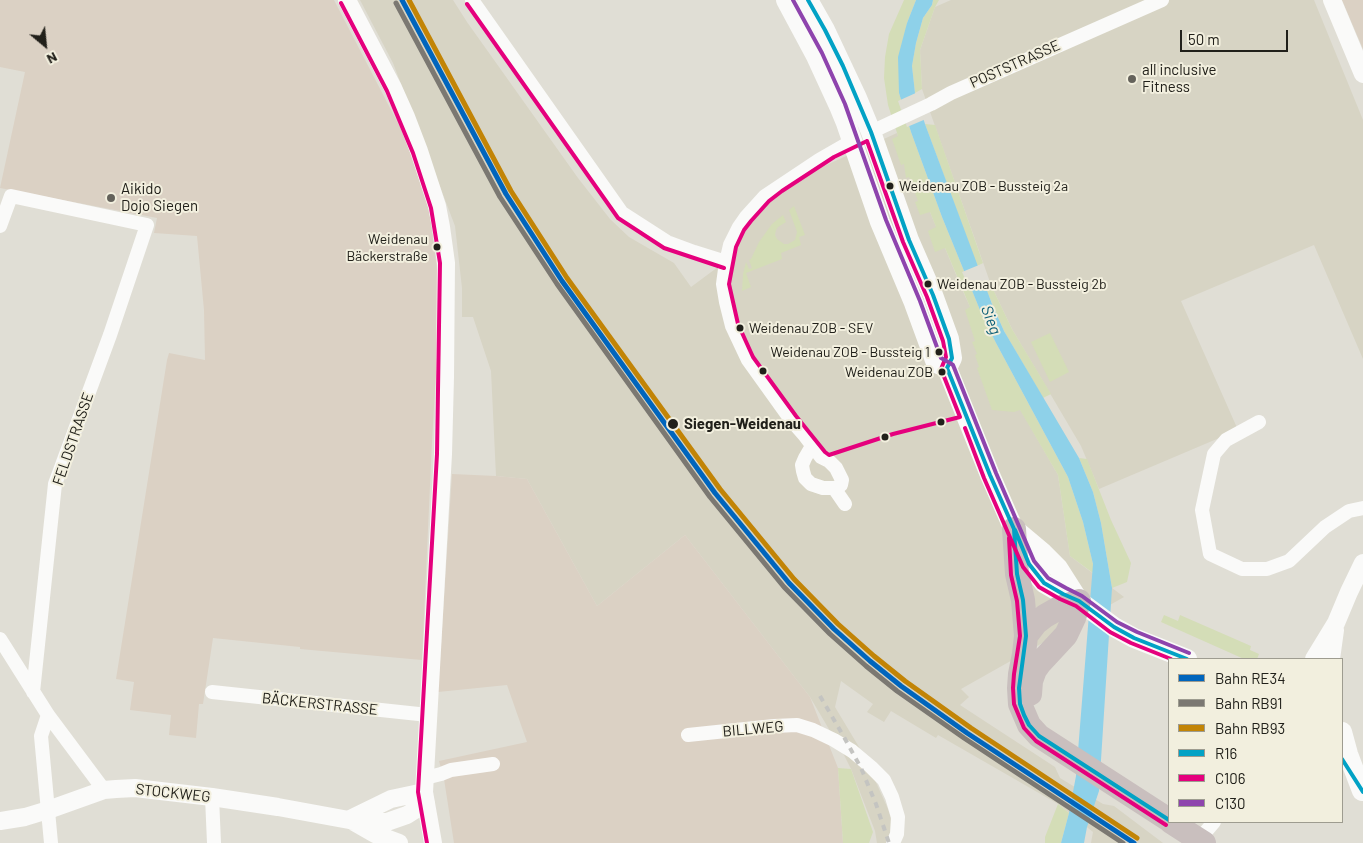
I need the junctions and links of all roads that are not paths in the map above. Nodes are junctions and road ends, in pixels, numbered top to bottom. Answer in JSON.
{"nodes":[{"id":1,"x":347,"y":0,"type":"edge"},
{"id":2,"x":472,"y":0,"type":"edge"},
{"id":3,"x":786,"y":0,"type":"edge"},
{"id":4,"x":808,"y":0,"type":"edge"},
{"id":5,"x":1162,"y":0,"type":"edge"},
{"id":6,"x":1332,"y":0,"type":"edge"},
{"id":7,"x":1363,"y":74,"type":"edge"},
{"id":8,"x":871,"y":132,"type":"junction"},
{"id":9,"x":852,"y":141,"type":"junction"},
{"id":10,"x":0,"y":226,"type":"edge"},
{"id":11,"x":726,"y":262,"type":"junction"},
{"id":12,"x":947,"y":368,"type":"junction"},
{"id":13,"x":1259,"y":422,"type":"dead end"},
{"id":14,"x":812,"y":446,"type":"junction"},
{"id":15,"x":834,"y":488,"type":"junction"},
{"id":16,"x":845,"y":504,"type":"dead end"},
{"id":17,"x":1363,"y":508,"type":"edge"},
{"id":18,"x":1014,"y":529,"type":"junction"},
{"id":19,"x":1363,"y":563,"type":"edge"},
{"id":20,"x":1079,"y":601,"type":"junction"},
{"id":21,"x":1336,"y":622,"type":"junction"},
{"id":22,"x":0,"y":639,"type":"edge"},
{"id":23,"x":1030,"y":651,"type":"junction"},
{"id":24,"x":1184,"y":658,"type":"edge"},
{"id":25,"x":1315,"y":658,"type":"edge"},
{"id":26,"x":1331,"y":658,"type":"edge"},
{"id":27,"x":33,"y":692,"type":"junction"},
{"id":28,"x":212,"y":692,"type":"dead end"},
{"id":29,"x":428,"y":715,"type":"junction"},
{"id":30,"x":48,"y":716,"type":"junction"},
{"id":31,"x":688,"y":735,"type":"dead end"},
{"id":32,"x":1343,"y":736,"type":"edge"},
{"id":33,"x":1343,"y":761,"type":"edge"},
{"id":34,"x":493,"y":764,"type":"dead end"},
{"id":35,"x":1343,"y":778,"type":"edge"},
{"id":36,"x":104,"y":790,"type":"junction"},
{"id":37,"x":425,"y":791,"type":"junction"},
{"id":38,"x":1362,"y":792,"type":"edge"},
{"id":39,"x":212,"y":796,"type":"junction"},
{"id":40,"x":48,"y":810,"type":"junction"},
{"id":41,"x":349,"y":820,"type":"junction"},
{"id":42,"x":1168,"y":820,"type":"edge"},
{"id":43,"x":0,"y":821,"type":"edge"},
{"id":44,"x":1173,"y":823,"type":"edge"},
{"id":45,"x":1213,"y":823,"type":"edge"},
{"id":46,"x":51,"y":843,"type":"edge"},
{"id":47,"x":214,"y":843,"type":"edge"},
{"id":48,"x":399,"y":843,"type":"edge"},
{"id":49,"x":433,"y":843,"type":"edge"},
{"id":50,"x":894,"y":843,"type":"edge"},
{"id":51,"x":1196,"y":843,"type":"edge"},
{"id":52,"x":1204,"y":843,"type":"edge"}],
"edges":[{"from":1,"to":29,"type":"street"},
{"from":2,"to":11,"type":"street"},
{"from":3,"to":9,"type":"main road"},
{"from":4,"to":8,"type":"main road"},
{"from":5,"to":8,"type":"street","name":"POSTSTRASSE"},
{"from":6,"to":7,"type":"street"},
{"from":8,"to":9,"type":"main road"},
{"from":8,"to":12,"type":"main road"},
{"from":9,"to":11,"type":"street"},
{"from":9,"to":12,"type":"main road"},
{"from":10,"to":27,"type":"street","name":"FELDSTRASSE"},
{"from":11,"to":14,"type":"street"},
{"from":12,"to":18,"type":"main road"},
{"from":13,"to":17,"type":"street"},
{"from":14,"to":15,"type":"street"},
{"from":14,"to":15,"type":"street"},
{"from":15,"to":16,"type":"street"},
{"from":18,"to":20,"type":"main road"},
{"from":18,"to":23,"type":"highway"},
{"from":19,"to":21,"type":"street"},
{"from":20,"to":23,"type":"highway"},
{"from":20,"to":24,"type":"main road"},
{"from":21,"to":25,"type":"street"},
{"from":21,"to":26,"type":"street"},
{"from":22,"to":27,"type":"street"},
{"from":23,"to":42,"type":"highway"},
{"from":27,"to":30,"type":"street"},
{"from":28,"to":29,"type":"street","name":"BÄCKERSTRASSE"},
{"from":29,"to":37,"type":"street"},
{"from":30,"to":36,"type":"street"},
{"from":30,"to":40,"type":"street"},
{"from":31,"to":50,"type":"street","name":"BILLWEG"},
{"from":32,"to":38,"type":"main road"},
{"from":33,"to":38,"type":"main road"},
{"from":34,"to":37,"type":"street"},
{"from":35,"to":38,"type":"main road"},
{"from":36,"to":39,"type":"street","name":"STOCKWEG"},
{"from":36,"to":40,"type":"street","name":"STOCKWEG"},
{"from":37,"to":41,"type":"street"},
{"from":37,"to":49,"type":"street"},
{"from":39,"to":41,"type":"street","name":"STOCKWEG"},
{"from":39,"to":47,"type":"street"},
{"from":40,"to":43,"type":"street","name":"STOCKWEG"},
{"from":40,"to":46,"type":"street"},
{"from":41,"to":48,"type":"street","name":"STOCKWEG"},
{"from":44,"to":52,"type":"highway"},
{"from":45,"to":51,"type":"street"}]}
